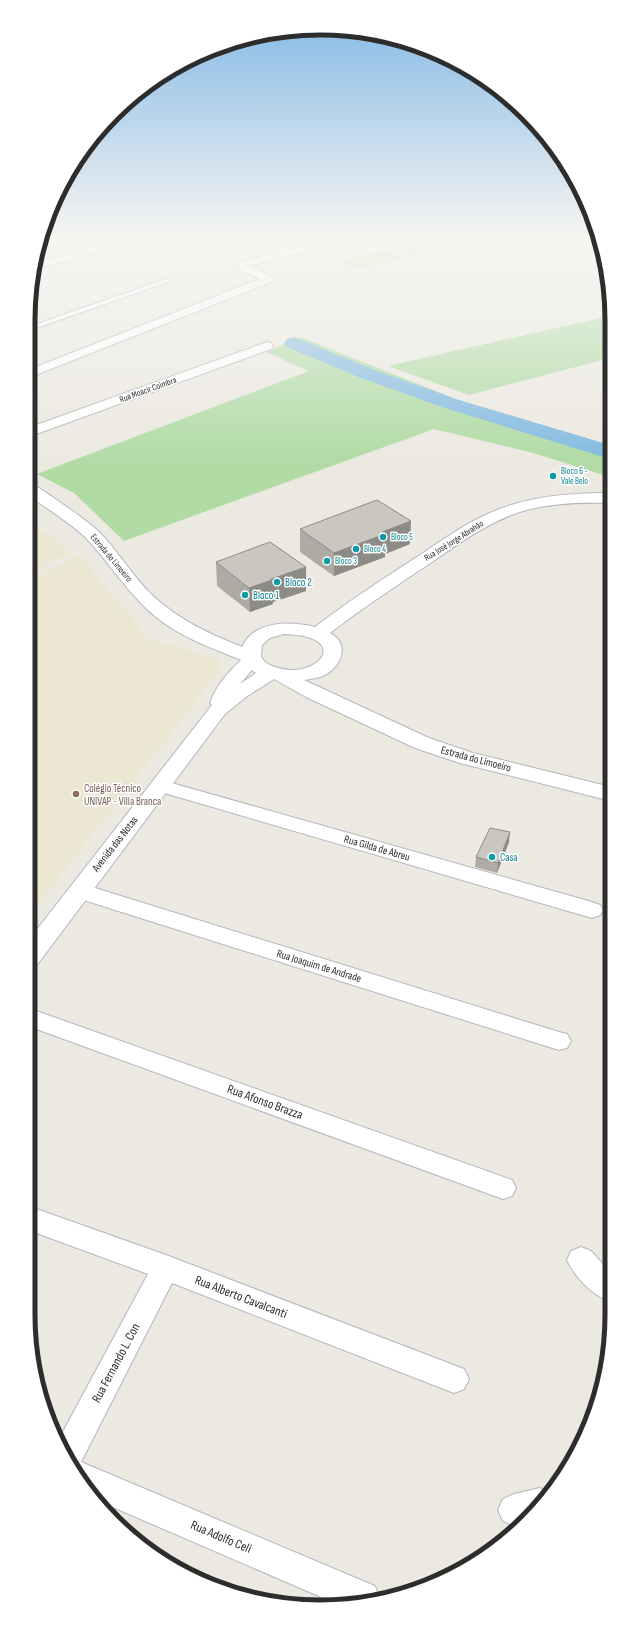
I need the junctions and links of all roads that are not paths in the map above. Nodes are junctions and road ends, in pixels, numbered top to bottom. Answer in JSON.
{"nodes":[{"id":1,"x":82,"y":310,"type":"edge"},
{"id":2,"x":192,"y":310,"type":"edge"},
{"id":3,"x":35,"y":327,"type":"edge"},
{"id":4,"x":267,"y":346,"type":"dead end"},
{"id":5,"x":35,"y":371,"type":"edge"},
{"id":6,"x":35,"y":430,"type":"edge"},
{"id":7,"x":35,"y":493,"type":"edge"},
{"id":8,"x":605,"y":498,"type":"edge"},
{"id":9,"x":318,"y":633,"type":"junction"},
{"id":10,"x":253,"y":652,"type":"junction"},
{"id":11,"x":326,"y":664,"type":"junction"},
{"id":12,"x":276,"y":674,"type":"junction"},
{"id":13,"x":346,"y":707,"type":"junction"},
{"id":14,"x":218,"y":710,"type":"junction"},
{"id":15,"x":161,"y":786,"type":"junction"},
{"id":16,"x":605,"y":792,"type":"edge"},
{"id":17,"x":79,"y":891,"type":"junction"},
{"id":18,"x":592,"y":910,"type":"dead end"},
{"id":19,"x":35,"y":950,"type":"edge"},
{"id":20,"x":35,"y":1020,"type":"edge"},
{"id":21,"x":558,"y":1041,"type":"dead end"},
{"id":22,"x":502,"y":1188,"type":"dead end"},
{"id":23,"x":35,"y":1221,"type":"edge"},
{"id":24,"x":581,"y":1260,"type":"dead end"},
{"id":25,"x":166,"y":1268,"type":"junction"},
{"id":26,"x":605,"y":1285,"type":"edge"},
{"id":27,"x":454,"y":1379,"type":"dead end"},
{"id":28,"x":69,"y":1451,"type":"edge"},
{"id":29,"x":88,"y":1480,"type":"edge"},
{"id":30,"x":361,"y":1597,"type":"edge"}],
"edges":[{"from":1,"to":3,"type":"lane"},
{"from":2,"to":5,"type":"street"},
{"from":4,"to":6,"type":"street","name":"Rua Moacir Coimbra"},
{"from":7,"to":10,"type":"main road","name":"Estrada do Limoeiro"},
{"from":8,"to":9,"type":"main road","name":"Rua José Jorge Abrahão"},
{"from":9,"to":10,"type":"main road","name":"Avenida das Notas"},
{"from":9,"to":11,"type":"main road","name":"Avenida das Notas"},
{"from":10,"to":12,"type":"main road"},
{"from":10,"to":14,"type":"main road","name":"Avenida das Notas"},
{"from":11,"to":12,"type":"main road"},
{"from":11,"to":13,"type":"main road","name":"Estrada do Limoeiro"},
{"from":12,"to":13,"type":"main road","name":"Estrada do Limoeiro"},
{"from":12,"to":14,"type":"main road","name":"Avenida das Notas"},
{"from":13,"to":16,"type":"main road","name":"Estrada do Limoeiro"},
{"from":14,"to":15,"type":"main road","name":"Avenida das Notas"},
{"from":15,"to":17,"type":"main road","name":"Avenida das Notas"},
{"from":15,"to":18,"type":"street","name":"Rua Gilda de Abreu"},
{"from":17,"to":19,"type":"main road","name":"Avenida das Notas"},
{"from":17,"to":21,"type":"street","name":"Rua Joaquim de Andrade"},
{"from":20,"to":22,"type":"street","name":"Rua Afonso Brazza"},
{"from":23,"to":25,"type":"street","name":"Rua Alberto Cavalcanti"},
{"from":24,"to":26,"type":"street"},
{"from":25,"to":27,"type":"street","name":"Rua Alberto Cavalcanti"},
{"from":25,"to":28,"type":"street","name":"Rua Fernando L. Con"},
{"from":29,"to":30,"type":"street","name":"Rua Adolfo Celi"}]}
